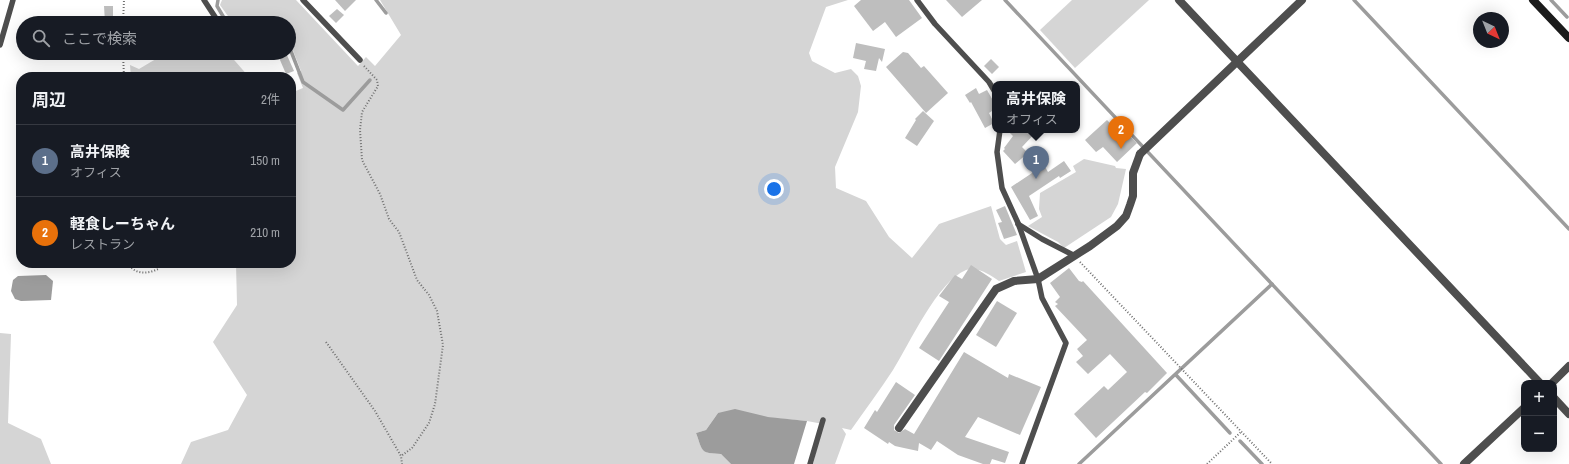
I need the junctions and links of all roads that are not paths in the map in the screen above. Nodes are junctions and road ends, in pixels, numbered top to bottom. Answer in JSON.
{"nodes":[{"id":1,"x":13,"y":0,"type":"edge"},
{"id":2,"x":204,"y":0,"type":"edge"},
{"id":3,"x":303,"y":0,"type":"edge"},
{"id":4,"x":917,"y":0,"type":"edge"},
{"id":5,"x":1179,"y":0,"type":"edge"},
{"id":6,"x":1302,"y":0,"type":"edge"},
{"id":7,"x":1533,"y":0,"type":"edge"},
{"id":8,"x":214,"y":16,"type":"edge"},
{"id":9,"x":1569,"y":38,"type":"edge"},
{"id":10,"x":0,"y":45,"type":"edge"},
{"id":11,"x":360,"y":60,"type":"road end"},
{"id":12,"x":1237,"y":62,"type":"junction"},
{"id":13,"x":992,"y":87,"type":"edge"},
{"id":14,"x":1000,"y":133,"type":"edge"},
{"id":15,"x":1018,"y":223,"type":"junction"},
{"id":16,"x":1074,"y":256,"type":"junction"},
{"id":17,"x":1038,"y":279,"type":"junction"},
{"id":18,"x":1569,"y":366,"type":"edge"},
{"id":19,"x":1537,"y":380,"type":"edge"},
{"id":20,"x":1555,"y":380,"type":"edge"},
{"id":21,"x":1557,"y":401,"type":"edge"},
{"id":22,"x":1521,"y":411,"type":"edge"},
{"id":23,"x":1569,"y":414,"type":"edge"},
{"id":24,"x":823,"y":420,"type":"dead end"},
{"id":25,"x":900,"y":428,"type":"dead end"},
{"id":26,"x":810,"y":464,"type":"edge"},
{"id":27,"x":1022,"y":464,"type":"edge"},
{"id":28,"x":1464,"y":464,"type":"edge"}],
"edges":[{"from":1,"to":10,"type":"lane"},
{"from":2,"to":8,"type":"lane"},
{"from":3,"to":11,"type":"lane"},
{"from":4,"to":13,"type":"lane"},
{"from":5,"to":12,"type":"street"},
{"from":6,"to":12,"type":"street"},
{"from":7,"to":9,"type":"main road"},
{"from":12,"to":16,"type":"street"},
{"from":12,"to":19,"type":"street"},
{"from":14,"to":15,"type":"lane"},
{"from":15,"to":16,"type":"lane"},
{"from":15,"to":17,"type":"lane"},
{"from":16,"to":17,"type":"street"},
{"from":17,"to":25,"type":"street"},
{"from":17,"to":27,"type":"lane"},
{"from":18,"to":20,"type":"street"},
{"from":21,"to":23,"type":"street"},
{"from":22,"to":28,"type":"street"},
{"from":24,"to":26,"type":"lane"}]}
